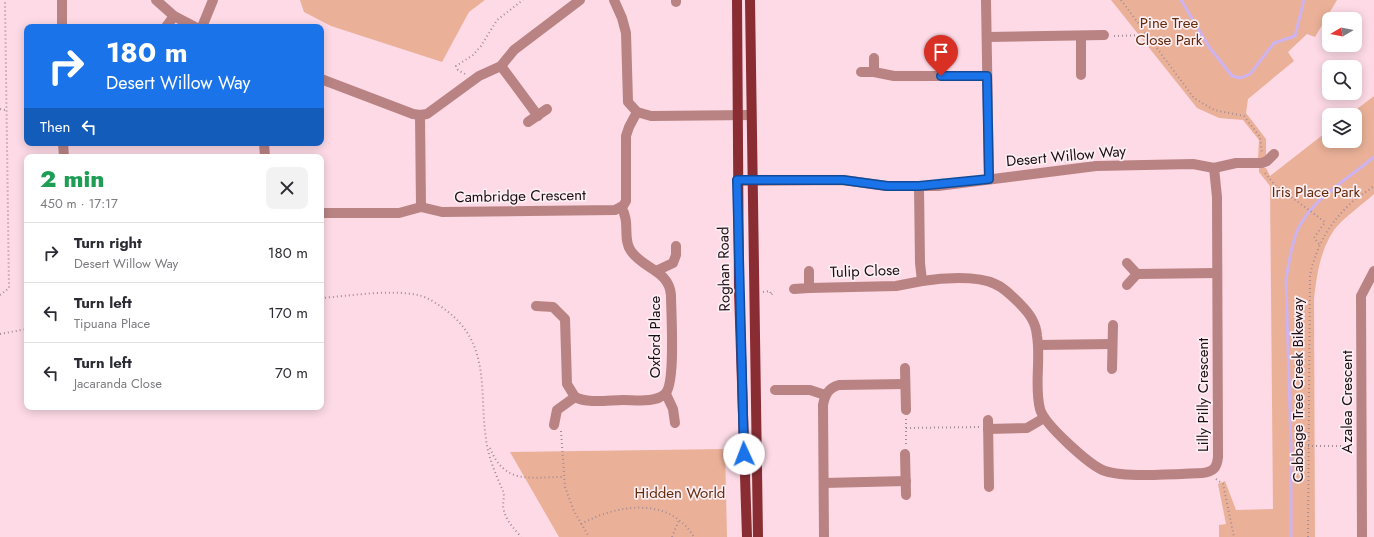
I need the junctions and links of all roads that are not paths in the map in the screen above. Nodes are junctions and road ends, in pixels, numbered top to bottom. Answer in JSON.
{"nodes":[{"id":1,"x":62,"y":0,"type":"edge"},
{"id":2,"x":156,"y":0,"type":"edge"},
{"id":3,"x":214,"y":0,"type":"edge"},
{"id":4,"x":580,"y":0,"type":"edge"},
{"id":5,"x":737,"y":0,"type":"edge"},
{"id":6,"x":750,"y":0,"type":"edge"},
{"id":7,"x":986,"y":0,"type":"edge"},
{"id":8,"x":616,"y":1,"type":"edge"},
{"id":9,"x":174,"y":16,"type":"junction"},
{"id":10,"x":62,"y":24,"type":"edge"},
{"id":11,"x":168,"y":24,"type":"edge"},
{"id":12,"x":189,"y":24,"type":"edge"},
{"id":13,"x":203,"y":24,"type":"edge"},
{"id":14,"x":1104,"y":35,"type":"road end"},
{"id":15,"x":1081,"y":36,"type":"junction"},
{"id":16,"x":987,"y":37,"type":"junction"},
{"id":17,"x":874,"y":58,"type":"dead end"},
{"id":18,"x":501,"y":66,"type":"junction"},
{"id":19,"x":861,"y":72,"type":"dead end"},
{"id":20,"x":874,"y":72,"type":"junction"},
{"id":21,"x":1081,"y":75,"type":"dead end"},
{"id":22,"x":987,"y":76,"type":"junction"},
{"id":23,"x":324,"y":80,"type":"edge"},
{"id":24,"x":547,"y":109,"type":"dead end"},
{"id":25,"x":637,"y":112,"type":"junction"},
{"id":26,"x":420,"y":115,"type":"junction"},
{"id":27,"x":737,"y":115,"type":"junction"},
{"id":28,"x":751,"y":115,"type":"junction"},
{"id":29,"x":538,"y":116,"type":"junction"},
{"id":30,"x":528,"y":122,"type":"dead end"},
{"id":31,"x":1274,"y":154,"type":"dead end"},
{"id":32,"x":1214,"y":168,"type":"junction"},
{"id":33,"x":989,"y":179,"type":"junction"},
{"id":34,"x":737,"y":180,"type":"junction"},
{"id":35,"x":752,"y":180,"type":"junction"},
{"id":36,"x":919,"y":186,"type":"junction"},
{"id":37,"x":621,"y":207,"type":"junction"},
{"id":38,"x":420,"y":208,"type":"junction"},
{"id":39,"x":324,"y":213,"type":"edge"},
{"id":40,"x":676,"y":246,"type":"dead end"},
{"id":41,"x":1127,"y":263,"type":"dead end"},
{"id":42,"x":656,"y":271,"type":"junction"},
{"id":43,"x":1374,"y":271,"type":"edge"},
{"id":44,"x":809,"y":272,"type":"dead end"},
{"id":45,"x":1217,"y":273,"type":"junction"},
{"id":46,"x":1137,"y":274,"type":"junction"},
{"id":47,"x":922,"y":281,"type":"junction"},
{"id":48,"x":1128,"y":285,"type":"dead end"},
{"id":49,"x":809,"y":288,"type":"junction"},
{"id":50,"x":794,"y":289,"type":"dead end"},
{"id":51,"x":536,"y":306,"type":"dead end"},
{"id":52,"x":1113,"y":325,"type":"dead end"},
{"id":53,"x":1112,"y":344,"type":"junction"},
{"id":54,"x":1038,"y":345,"type":"junction"},
{"id":55,"x":905,"y":368,"type":"dead end"},
{"id":56,"x":1112,"y":369,"type":"dead end"},
{"id":57,"x":905,"y":384,"type":"junction"},
{"id":58,"x":775,"y":390,"type":"dead end"},
{"id":59,"x":666,"y":394,"type":"junction"},
{"id":60,"x":825,"y":395,"type":"junction"},
{"id":61,"x":575,"y":397,"type":"junction"},
{"id":62,"x":906,"y":410,"type":"road end"},
{"id":63,"x":1044,"y":418,"type":"junction"},
{"id":64,"x":675,"y":423,"type":"dead end"},
{"id":65,"x":558,"y":427,"type":"road end"},
{"id":66,"x":905,"y":454,"type":"road end"},
{"id":67,"x":906,"y":482,"type":"junction"},
{"id":68,"x":824,"y":483,"type":"junction"},
{"id":69,"x":989,"y":487,"type":"dead end"},
{"id":70,"x":906,"y":495,"type":"dead end"},
{"id":71,"x":747,"y":537,"type":"edge"},
{"id":72,"x":758,"y":537,"type":"edge"},
{"id":73,"x":824,"y":537,"type":"edge"},
{"id":74,"x":1362,"y":537,"type":"edge"}],
"edges":[{"from":1,"to":10,"type":"street"},
{"from":2,"to":9,"type":"street"},
{"from":3,"to":13,"type":"street"},
{"from":4,"to":18,"type":"street"},
{"from":5,"to":27,"type":"main road","name":"Roghan Road"},
{"from":6,"to":28,"type":"main road","name":"Roghan Road"},
{"from":7,"to":16,"type":"street"},
{"from":8,"to":25,"type":"street"},
{"from":9,"to":11,"type":"street"},
{"from":9,"to":12,"type":"street"},
{"from":14,"to":15,"type":"street"},
{"from":15,"to":16,"type":"street"},
{"from":15,"to":21,"type":"street"},
{"from":16,"to":22,"type":"street"},
{"from":17,"to":20,"type":"street"},
{"from":18,"to":26,"type":"street"},
{"from":18,"to":29,"type":"street"},
{"from":19,"to":20,"type":"street"},
{"from":20,"to":22,"type":"street"},
{"from":22,"to":33,"type":"street"},
{"from":23,"to":26,"type":"street"},
{"from":24,"to":29,"type":"street"},
{"from":25,"to":27,"type":"street"},
{"from":25,"to":37,"type":"street"},
{"from":26,"to":38,"type":"street"},
{"from":27,"to":28,"type":"street"},
{"from":27,"to":34,"type":"main road","name":"Roghan Road"},
{"from":28,"to":35,"type":"main road","name":"Roghan Road"},
{"from":29,"to":30,"type":"street"},
{"from":31,"to":32,"type":"street","name":"Desert Willow Way"},
{"from":32,"to":33,"type":"street","name":"Desert Willow Way"},
{"from":32,"to":45,"type":"street","name":"Lilly Pilly Crescent"},
{"from":33,"to":36,"type":"street","name":"Desert Willow Way"},
{"from":34,"to":35,"type":"street","name":"Desert Willow Way"},
{"from":34,"to":71,"type":"main road","name":"Roghan Road"},
{"from":35,"to":36,"type":"street","name":"Desert Willow Way"},
{"from":35,"to":72,"type":"main road","name":"Roghan Road"},
{"from":36,"to":47,"type":"street"},
{"from":37,"to":38,"type":"street","name":"Cambridge Crescent"},
{"from":37,"to":42,"type":"street","name":"Oxford Place"},
{"from":38,"to":39,"type":"street","name":"Cambridge Crescent"},
{"from":40,"to":42,"type":"street"},
{"from":41,"to":46,"type":"street"},
{"from":42,"to":59,"type":"street","name":"Oxford Place"},
{"from":43,"to":74,"type":"street","name":"Azalea Crescent"},
{"from":44,"to":49,"type":"street","name":"Tulip Close"},
{"from":45,"to":46,"type":"street"},
{"from":45,"to":63,"type":"street","name":"Lilly Pilly Crescent"},
{"from":46,"to":48,"type":"street"},
{"from":47,"to":49,"type":"street","name":"Tulip Close"},
{"from":47,"to":54,"type":"street"},
{"from":49,"to":50,"type":"street","name":"Tulip Close"},
{"from":51,"to":61,"type":"street"},
{"from":52,"to":53,"type":"street"},
{"from":53,"to":54,"type":"street"},
{"from":53,"to":56,"type":"street"},
{"from":54,"to":63,"type":"street"},
{"from":55,"to":57,"type":"street"},
{"from":57,"to":60,"type":"street"},
{"from":57,"to":62,"type":"street"},
{"from":58,"to":60,"type":"street"},
{"from":59,"to":61,"type":"street","name":"Oxford Place"},
{"from":59,"to":64,"type":"street"},
{"from":60,"to":68,"type":"street"},
{"from":61,"to":65,"type":"street"},
{"from":63,"to":69,"type":"street"},
{"from":66,"to":67,"type":"street"},
{"from":67,"to":68,"type":"street"},
{"from":67,"to":70,"type":"street"},
{"from":68,"to":73,"type":"street"}]}
